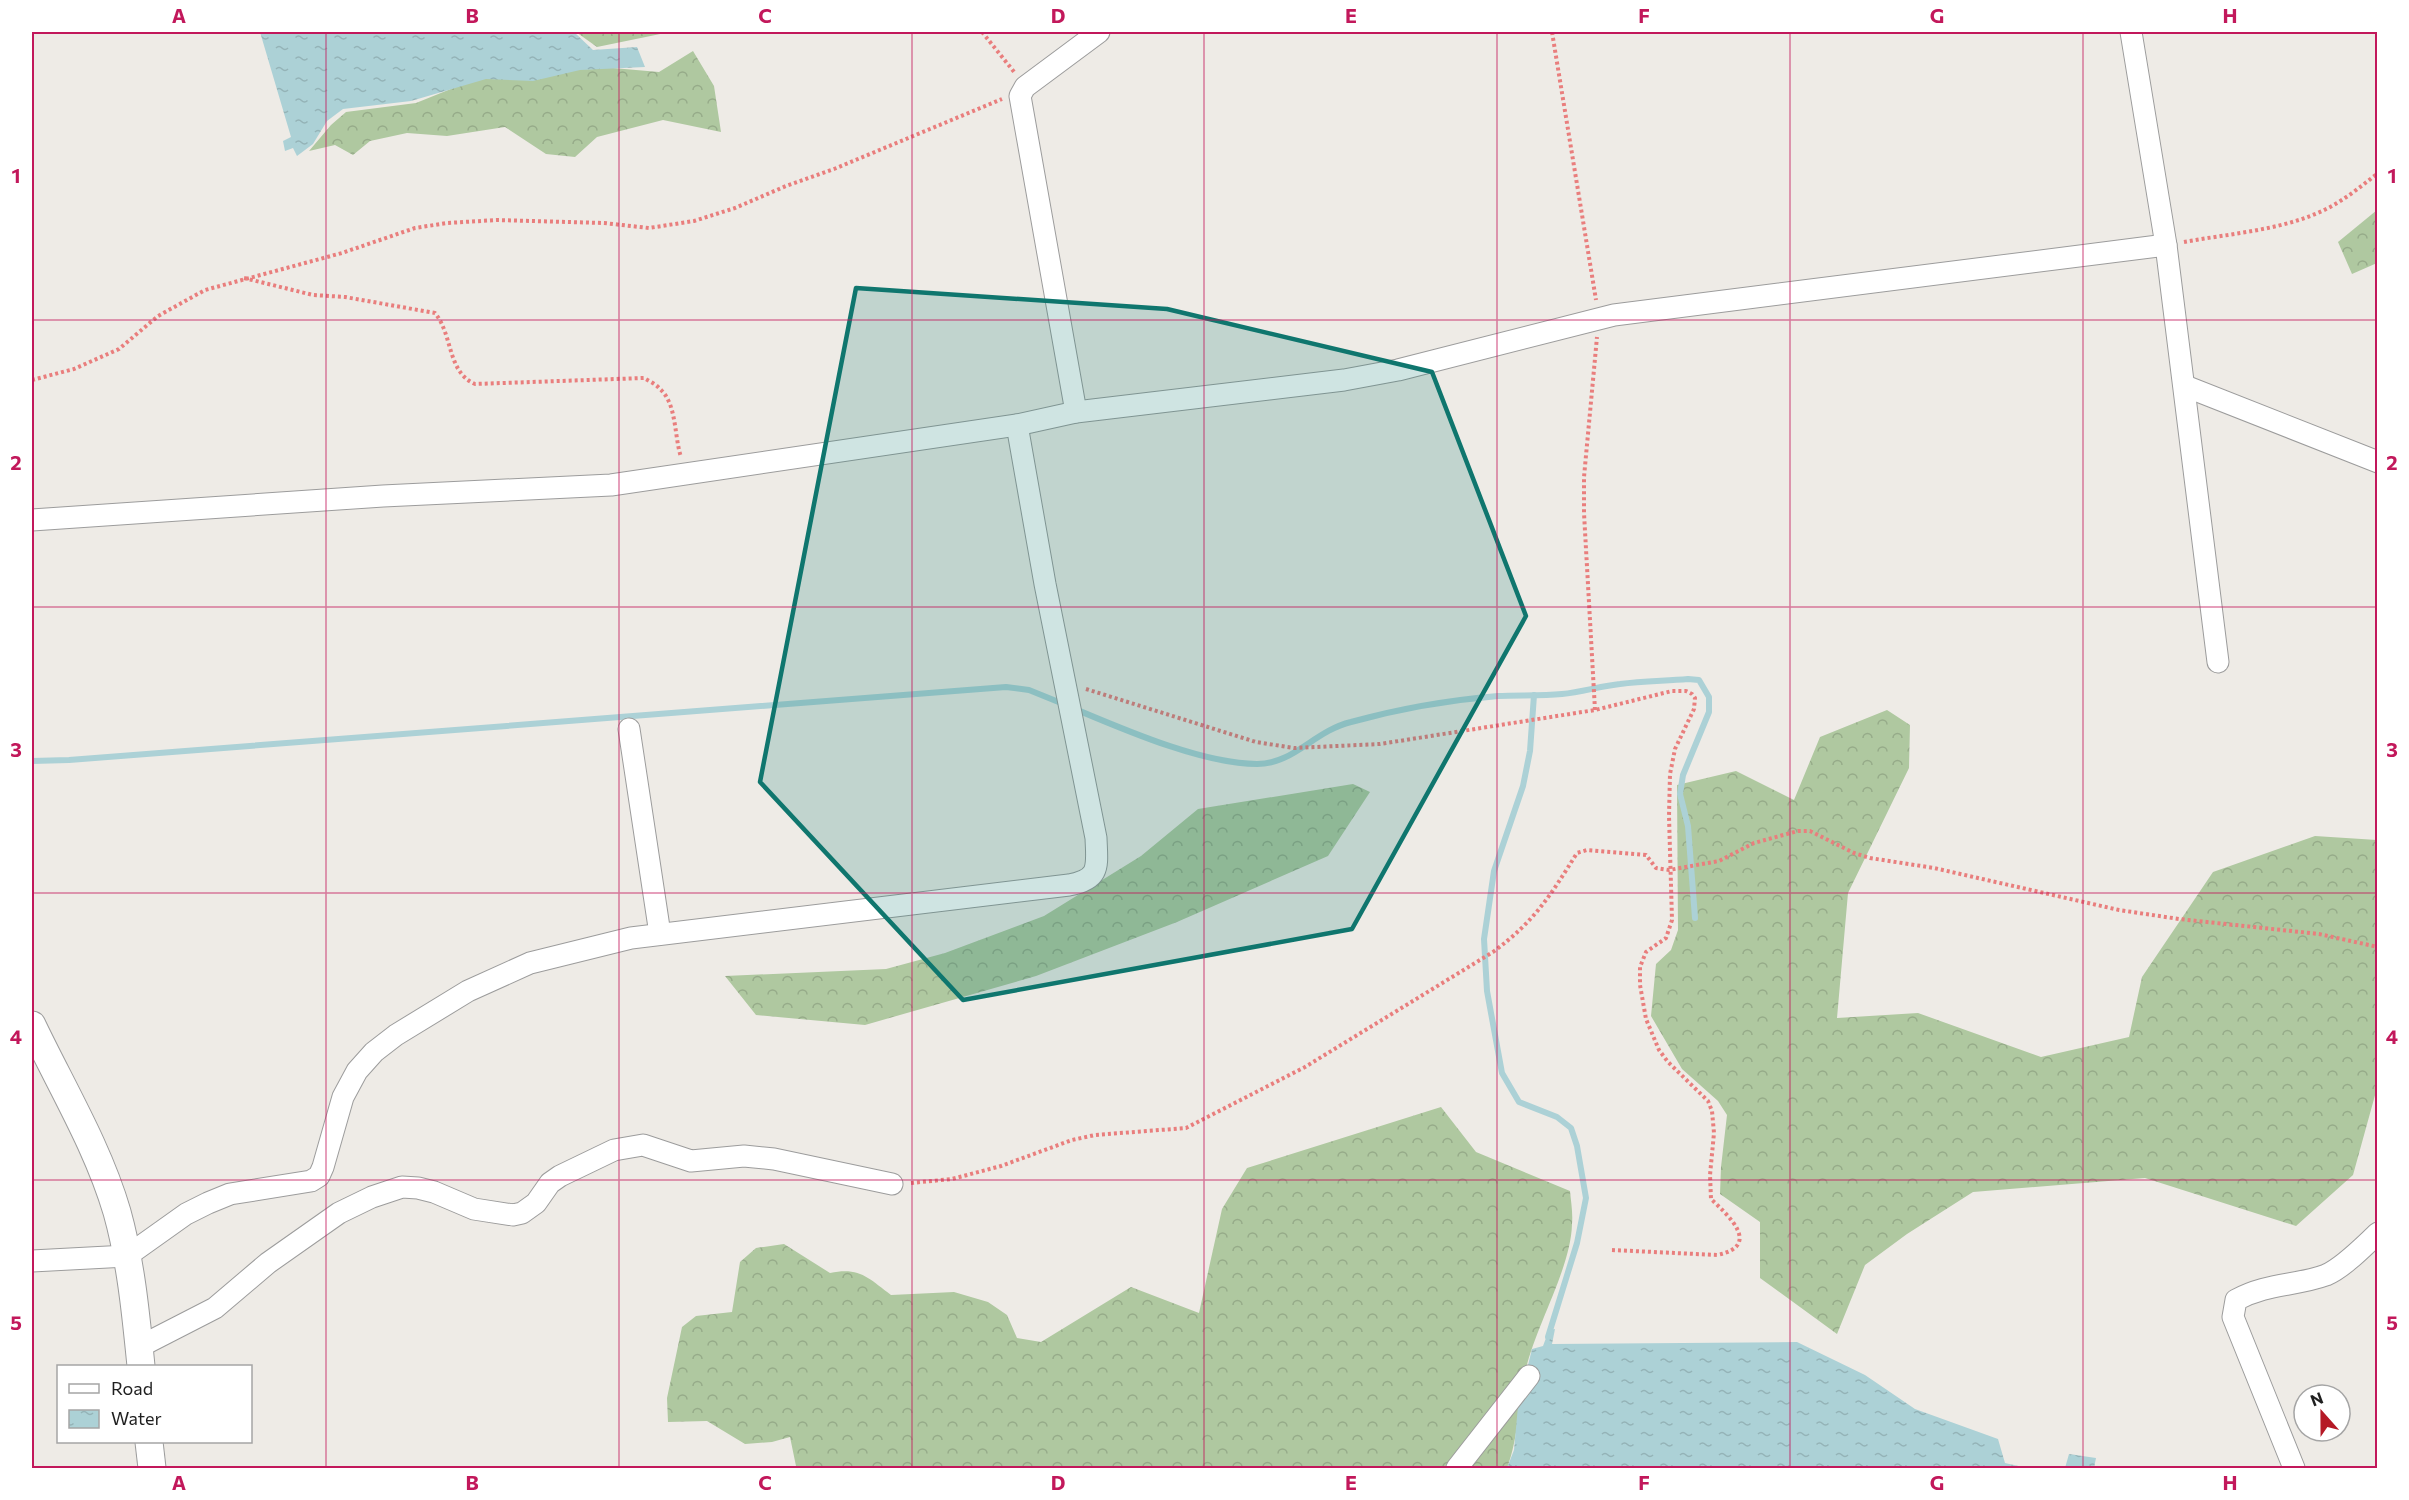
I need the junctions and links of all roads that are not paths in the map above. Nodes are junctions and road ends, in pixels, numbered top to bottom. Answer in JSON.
{"nodes":[{"id":1,"x":1099,"y":32,"type":"edge"},
{"id":2,"x":2131,"y":32,"type":"edge"},
{"id":3,"x":2166,"y":245,"type":"junction"},
{"id":4,"x":2185,"y":386,"type":"junction"},
{"id":5,"x":1076,"y":412,"type":"junction"},
{"id":6,"x":1017,"y":425,"type":"junction"},
{"id":7,"x":2378,"y":462,"type":"edge"},
{"id":8,"x":32,"y":520,"type":"edge"},
{"id":9,"x":2218,"y":662,"type":"dead end"},
{"id":10,"x":629,"y":729,"type":"dead end"},
{"id":11,"x":660,"y":934,"type":"junction"},
{"id":12,"x":32,"y":1025,"type":"edge"},
{"id":13,"x":892,"y":1184,"type":"road end"},
{"id":14,"x":2378,"y":1233,"type":"edge"},
{"id":15,"x":127,"y":1256,"type":"junction"},
{"id":16,"x":32,"y":1261,"type":"edge"},
{"id":17,"x":140,"y":1357,"type":"edge"},
{"id":18,"x":1529,"y":1376,"type":"dead end"},
{"id":19,"x":149,"y":1443,"type":"edge"},
{"id":20,"x":152,"y":1468,"type":"edge"},
{"id":21,"x":1457,"y":1468,"type":"edge"},
{"id":22,"x":2294,"y":1468,"type":"edge"}],
"edges":[{"from":1,"to":5,"type":"street"},
{"from":2,"to":3,"type":"street"},
{"from":3,"to":4,"type":"street"},
{"from":3,"to":5,"type":"street"},
{"from":4,"to":7,"type":"street"},
{"from":4,"to":9,"type":"street"},
{"from":5,"to":6,"type":"street"},
{"from":6,"to":8,"type":"street"},
{"from":6,"to":11,"type":"street"},
{"from":10,"to":11,"type":"street"},
{"from":11,"to":15,"type":"street"},
{"from":12,"to":15,"type":"street"},
{"from":13,"to":17,"type":"street"},
{"from":14,"to":22,"type":"street"},
{"from":15,"to":16,"type":"street"},
{"from":15,"to":17,"type":"street"},
{"from":18,"to":21,"type":"street"},
{"from":19,"to":20,"type":"street"}]}
